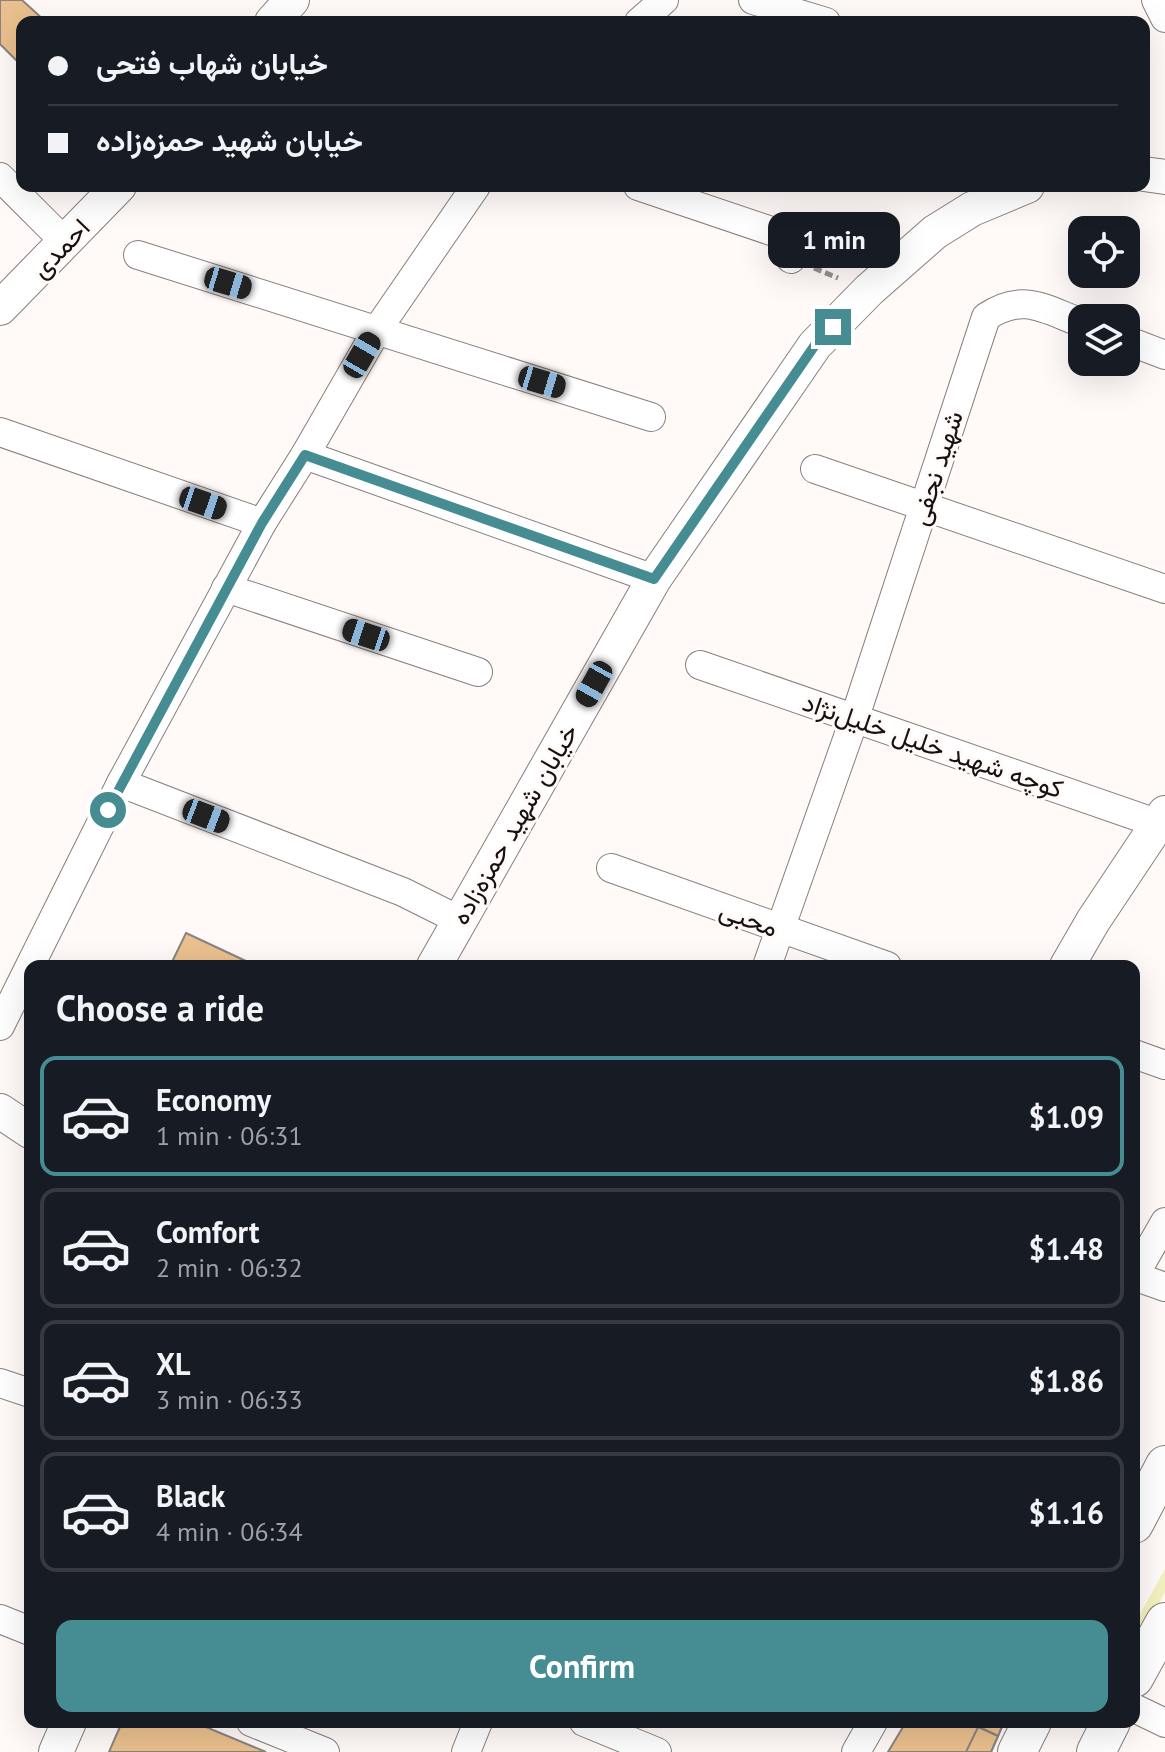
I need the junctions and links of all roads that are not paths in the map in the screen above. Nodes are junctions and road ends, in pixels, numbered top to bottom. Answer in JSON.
{"nodes":[{"id":1,"x":292,"y":0,"type":"edge"},
{"id":2,"x":664,"y":0,"type":"edge"},
{"id":3,"x":753,"y":0,"type":"edge"},
{"id":4,"x":1156,"y":0,"type":"edge"},
{"id":5,"x":277,"y":16,"type":"edge"},
{"id":6,"x":646,"y":16,"type":"edge"},
{"id":7,"x":806,"y":16,"type":"edge"},
{"id":8,"x":1165,"y":18,"type":"edge"},
{"id":9,"x":0,"y":177,"type":"edge"},
{"id":10,"x":113,"y":192,"type":"edge"},
{"id":11,"x":472,"y":192,"type":"edge"},
{"id":12,"x":656,"y":192,"type":"edge"},
{"id":13,"x":1013,"y":192,"type":"edge"},
{"id":14,"x":66,"y":243,"type":"junction"},
{"id":15,"x":138,"y":255,"type":"dead end"},
{"id":16,"x":791,"y":259,"type":"road end"},
{"id":17,"x":0,"y":308,"type":"edge"},
{"id":18,"x":1068,"y":318,"type":"edge"},
{"id":19,"x":377,"y":330,"type":"junction"},
{"id":20,"x":1140,"y":345,"type":"edge"},
{"id":21,"x":1165,"y":355,"type":"edge"},
{"id":22,"x":651,"y":417,"type":"dead end"},
{"id":23,"x":0,"y":432,"type":"edge"},
{"id":24,"x":305,"y":455,"type":"junction"},
{"id":25,"x":815,"y":469,"type":"dead end"},
{"id":26,"x":923,"y":507,"type":"junction"},
{"id":27,"x":262,"y":523,"type":"junction"},
{"id":28,"x":654,"y":579,"type":"junction"},
{"id":29,"x":226,"y":588,"type":"junction"},
{"id":30,"x":1165,"y":589,"type":"edge"},
{"id":31,"x":700,"y":665,"type":"dead end"},
{"id":32,"x":478,"y":672,"type":"dead end"},
{"id":33,"x":855,"y":717,"type":"junction"},
{"id":34,"x":121,"y":783,"type":"junction"},
{"id":35,"x":1162,"y":821,"type":"edge"},
{"id":36,"x":611,"y":868,"type":"dead end"},
{"id":37,"x":459,"y":920,"type":"junction"},
{"id":38,"x":780,"y":929,"type":"junction"},
{"id":39,"x":33,"y":960,"type":"edge"},
{"id":40,"x":437,"y":960,"type":"edge"},
{"id":41,"x":769,"y":960,"type":"edge"},
{"id":42,"x":870,"y":960,"type":"edge"},
{"id":43,"x":1071,"y":960,"type":"edge"},
{"id":44,"x":24,"y":978,"type":"edge"},
{"id":45,"x":0,"y":1026,"type":"edge"},
{"id":46,"x":1140,"y":1056,"type":"edge"},
{"id":47,"x":1165,"y":1065,"type":"edge"},
{"id":48,"x":0,"y":1111,"type":"edge"},
{"id":49,"x":24,"y":1127,"type":"edge"},
{"id":50,"x":1165,"y":1222,"type":"edge"},
{"id":51,"x":1140,"y":1266,"type":"edge"},
{"id":52,"x":1140,"y":1278,"type":"edge"},
{"id":53,"x":1165,"y":1287,"type":"edge"},
{"id":54,"x":0,"y":1383,"type":"edge"},
{"id":55,"x":24,"y":1391,"type":"edge"},
{"id":56,"x":1165,"y":1465,"type":"edge"},
{"id":57,"x":1140,"y":1513,"type":"edge"},
{"id":58,"x":0,"y":1619,"type":"edge"},
{"id":59,"x":1165,"y":1622,"type":"edge"},
{"id":60,"x":24,"y":1629,"type":"edge"},
{"id":61,"x":1140,"y":1667,"type":"edge"},
{"id":62,"x":1140,"y":1711,"type":"edge"},
{"id":63,"x":1165,"y":1723,"type":"edge"},
{"id":64,"x":66,"y":1728,"type":"edge"},
{"id":65,"x":266,"y":1728,"type":"edge"},
{"id":66,"x":476,"y":1728,"type":"edge"},
{"id":67,"x":599,"y":1728,"type":"edge"},
{"id":68,"x":870,"y":1728,"type":"edge"},
{"id":69,"x":1029,"y":1728,"type":"edge"},
{"id":70,"x":1108,"y":1728,"type":"edge"},
{"id":71,"x":56,"y":1752,"type":"edge"},
{"id":72,"x":325,"y":1752,"type":"edge"},
{"id":73,"x":466,"y":1752,"type":"edge"},
{"id":74,"x":657,"y":1752,"type":"edge"},
{"id":75,"x":856,"y":1752,"type":"edge"},
{"id":76,"x":1017,"y":1752,"type":"edge"},
{"id":77,"x":1096,"y":1752,"type":"edge"}],
"edges":[{"from":1,"to":5,"type":"street"},
{"from":2,"to":6,"type":"street"},
{"from":3,"to":7,"type":"street"},
{"from":4,"to":8,"type":"street"},
{"from":9,"to":14,"type":"street"},
{"from":10,"to":14,"type":"street","name":"احمدی"},
{"from":11,"to":19,"type":"street"},
{"from":12,"to":16,"type":"street"},
{"from":13,"to":28,"type":"street","name":"خیابان شهید حمزه‌زاده"},
{"from":14,"to":17,"type":"street","name":"احمدی"},
{"from":15,"to":19,"type":"street"},
{"from":18,"to":26,"type":"street","name":"شهید نجفی"},
{"from":19,"to":22,"type":"street"},
{"from":19,"to":24,"type":"street"},
{"from":20,"to":21,"type":"street"},
{"from":23,"to":27,"type":"street"},
{"from":24,"to":27,"type":"street"},
{"from":24,"to":28,"type":"street"},
{"from":25,"to":26,"type":"street"},
{"from":26,"to":30,"type":"street"},
{"from":26,"to":33,"type":"street","name":"شهید نجفی"},
{"from":27,"to":29,"type":"street"},
{"from":28,"to":37,"type":"street","name":"خیابان شهید حمزه‌زاده"},
{"from":29,"to":32,"type":"street"},
{"from":29,"to":34,"type":"street"},
{"from":31,"to":33,"type":"street","name":"کوچه شهید خلیل خلیل‌نژاد"},
{"from":33,"to":35,"type":"street","name":"کوچه شهید خلیل خلیل‌نژاد"},
{"from":33,"to":38,"type":"street","name":"شهید نجفی"},
{"from":34,"to":37,"type":"street"},
{"from":34,"to":39,"type":"street"},
{"from":35,"to":43,"type":"street"},
{"from":36,"to":38,"type":"street","name":"محبی"},
{"from":37,"to":40,"type":"street","name":"خیابان شهید حمزه‌زاده"},
{"from":38,"to":41,"type":"street","name":"شهید نجفی"},
{"from":38,"to":42,"type":"street","name":"محبی"},
{"from":44,"to":45,"type":"street"},
{"from":46,"to":47,"type":"street"},
{"from":48,"to":49,"type":"street"},
{"from":50,"to":51,"type":"street"},
{"from":52,"to":53,"type":"street"},
{"from":54,"to":55,"type":"street"},
{"from":56,"to":57,"type":"main road"},
{"from":58,"to":60,"type":"street"},
{"from":59,"to":61,"type":"main road"},
{"from":62,"to":63,"type":"street"},
{"from":64,"to":71,"type":"street"},
{"from":65,"to":72,"type":"street"},
{"from":66,"to":73,"type":"street"},
{"from":67,"to":74,"type":"street"},
{"from":68,"to":75,"type":"street"},
{"from":69,"to":76,"type":"main road"},
{"from":70,"to":77,"type":"main road"}]}
